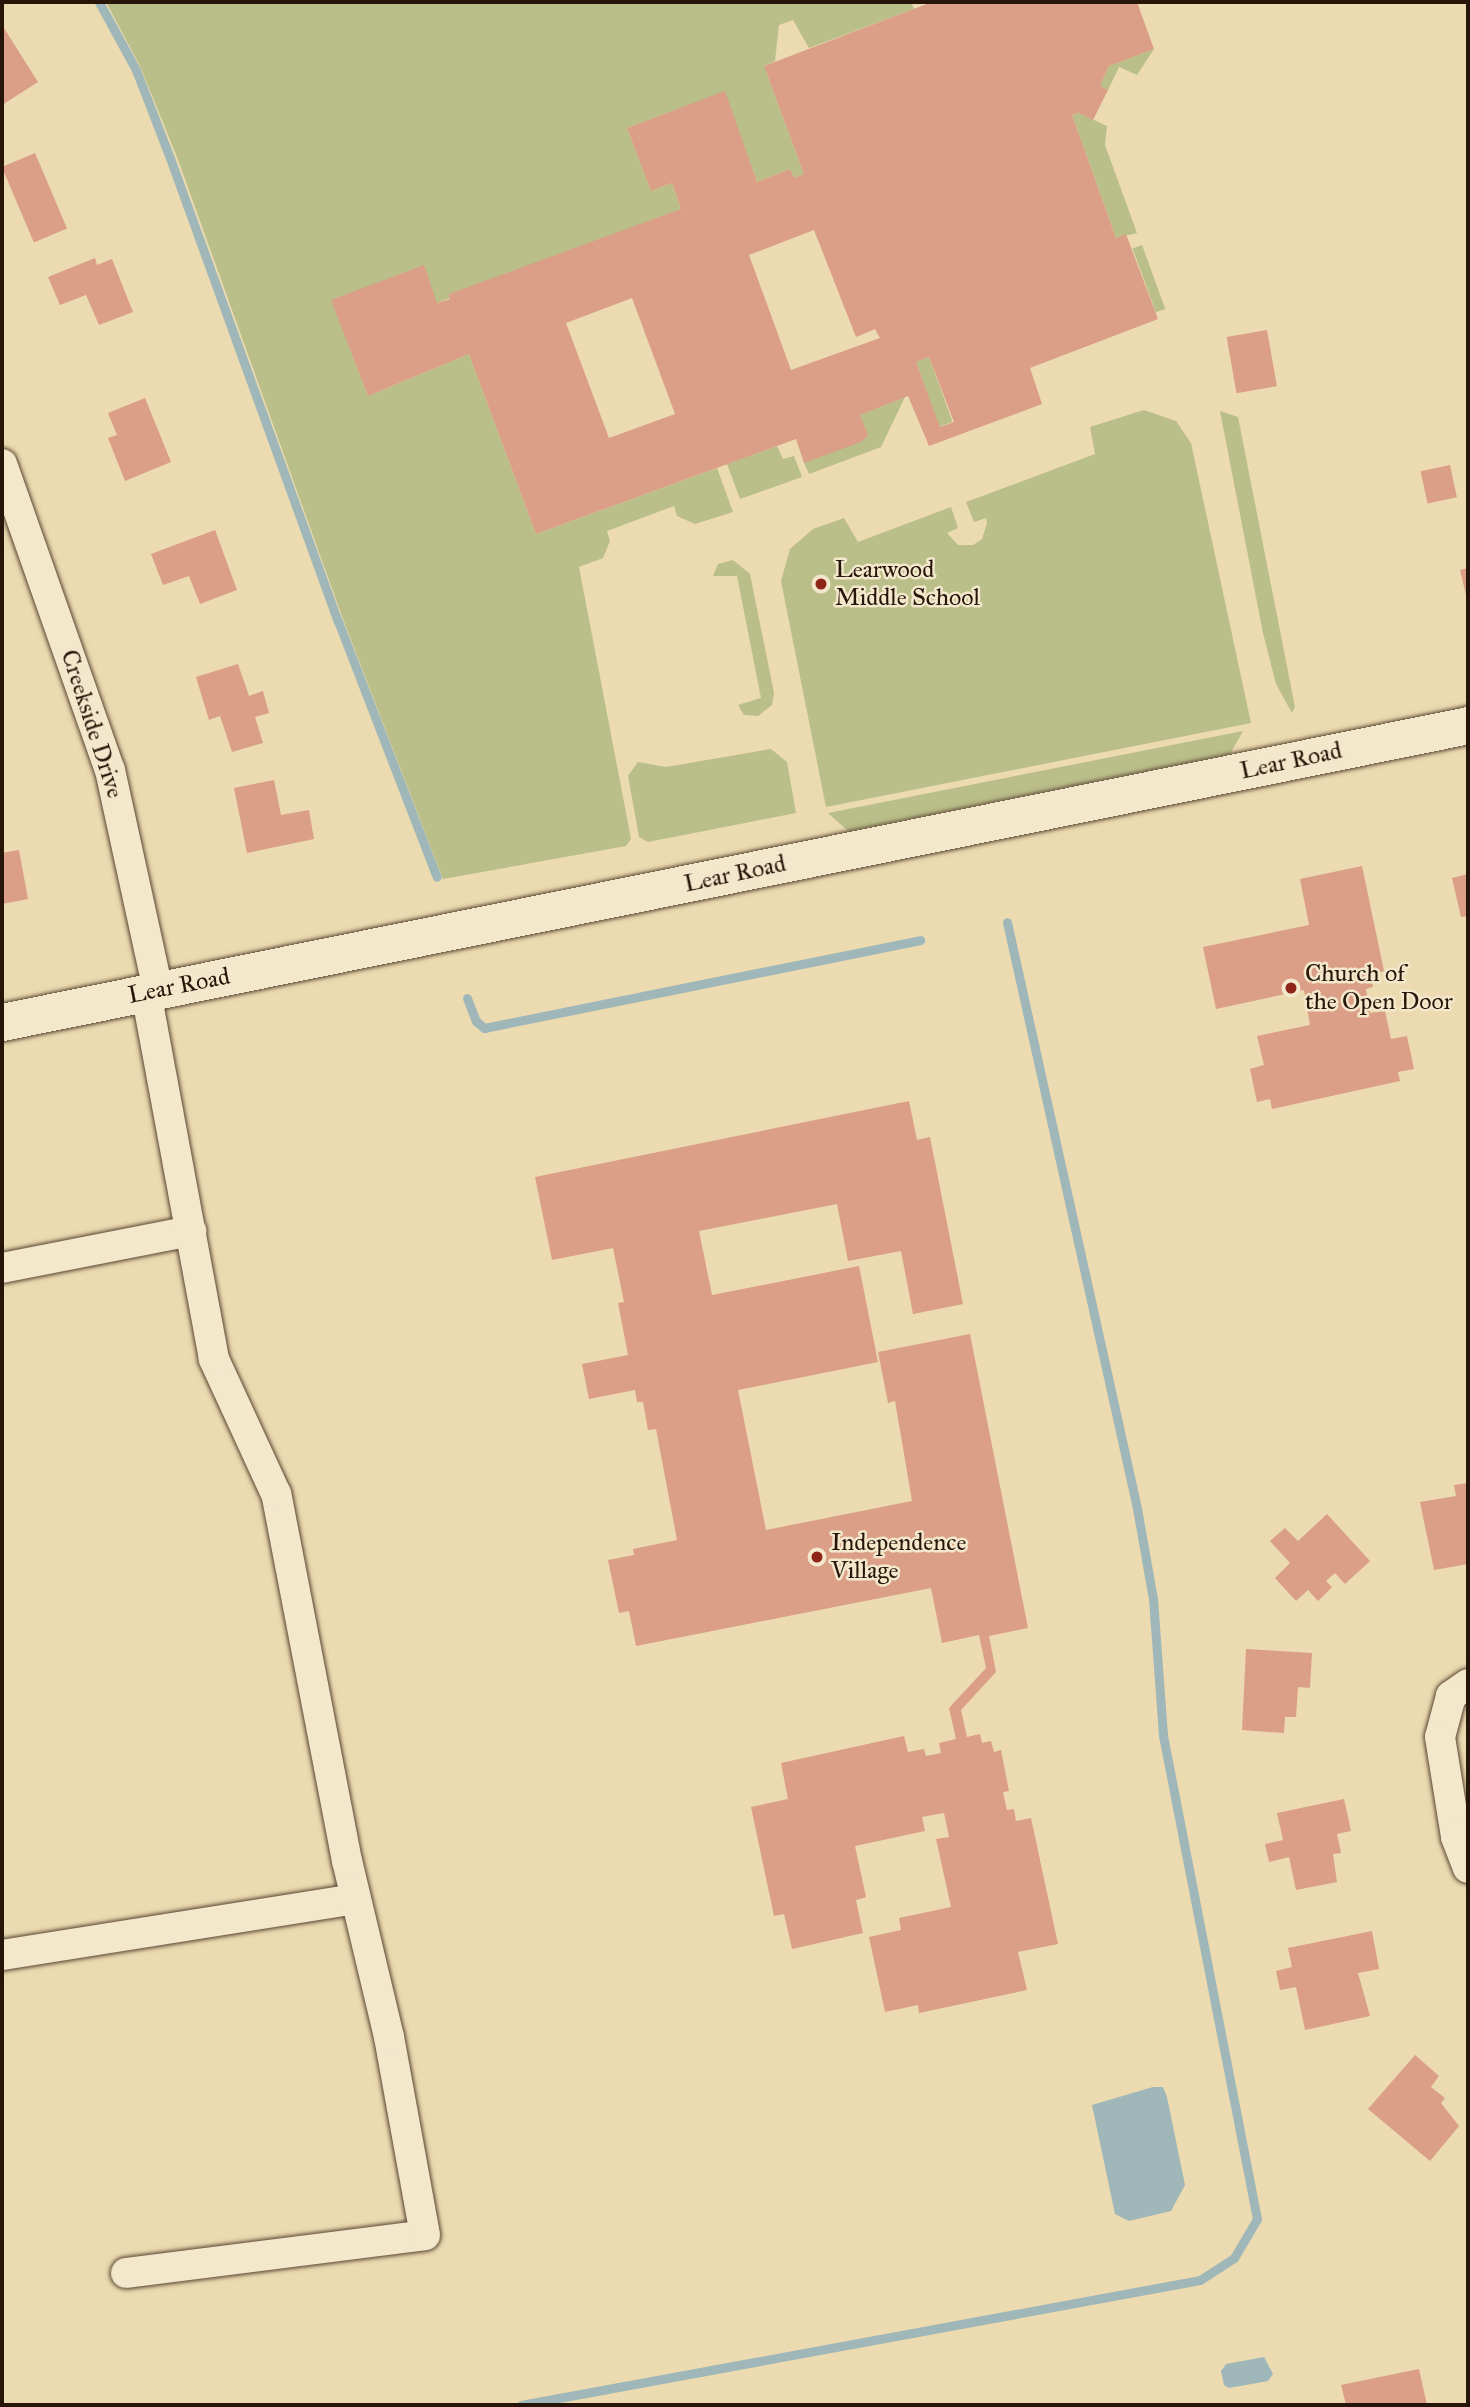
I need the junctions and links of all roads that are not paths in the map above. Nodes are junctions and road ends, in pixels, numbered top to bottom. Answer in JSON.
{"nodes":[{"id":1,"x":2,"y":464,"type":"edge"},
{"id":2,"x":10,"y":513,"type":"edge"},
{"id":3,"x":1468,"y":725,"type":"edge"},
{"id":4,"x":152,"y":992,"type":"junction"},
{"id":5,"x":2,"y":1022,"type":"edge"},
{"id":6,"x":191,"y":1231,"type":"junction"},
{"id":7,"x":2,"y":1268,"type":"edge"},
{"id":8,"x":1468,"y":1684,"type":"edge"},
{"id":9,"x":1468,"y":1868,"type":"edge"},
{"id":10,"x":356,"y":1899,"type":"junction"},
{"id":11,"x":2,"y":1955,"type":"edge"},
{"id":12,"x":126,"y":2273,"type":"dead end"}],
"edges":[{"from":1,"to":2,"type":"street","name":"Creekside Drive"},
{"from":2,"to":4,"type":"street","name":"Creekside Drive"},
{"from":3,"to":4,"type":"street","name":"Lear Road"},
{"from":4,"to":5,"type":"street","name":"Lear Road"},
{"from":4,"to":6,"type":"street","name":"Creekside Drive"},
{"from":6,"to":7,"type":"street"},
{"from":6,"to":10,"type":"street","name":"Creekside Drive"},
{"from":8,"to":9,"type":"street"},
{"from":10,"to":11,"type":"street"},
{"from":10,"to":12,"type":"street","name":"Creekside Drive"}]}
